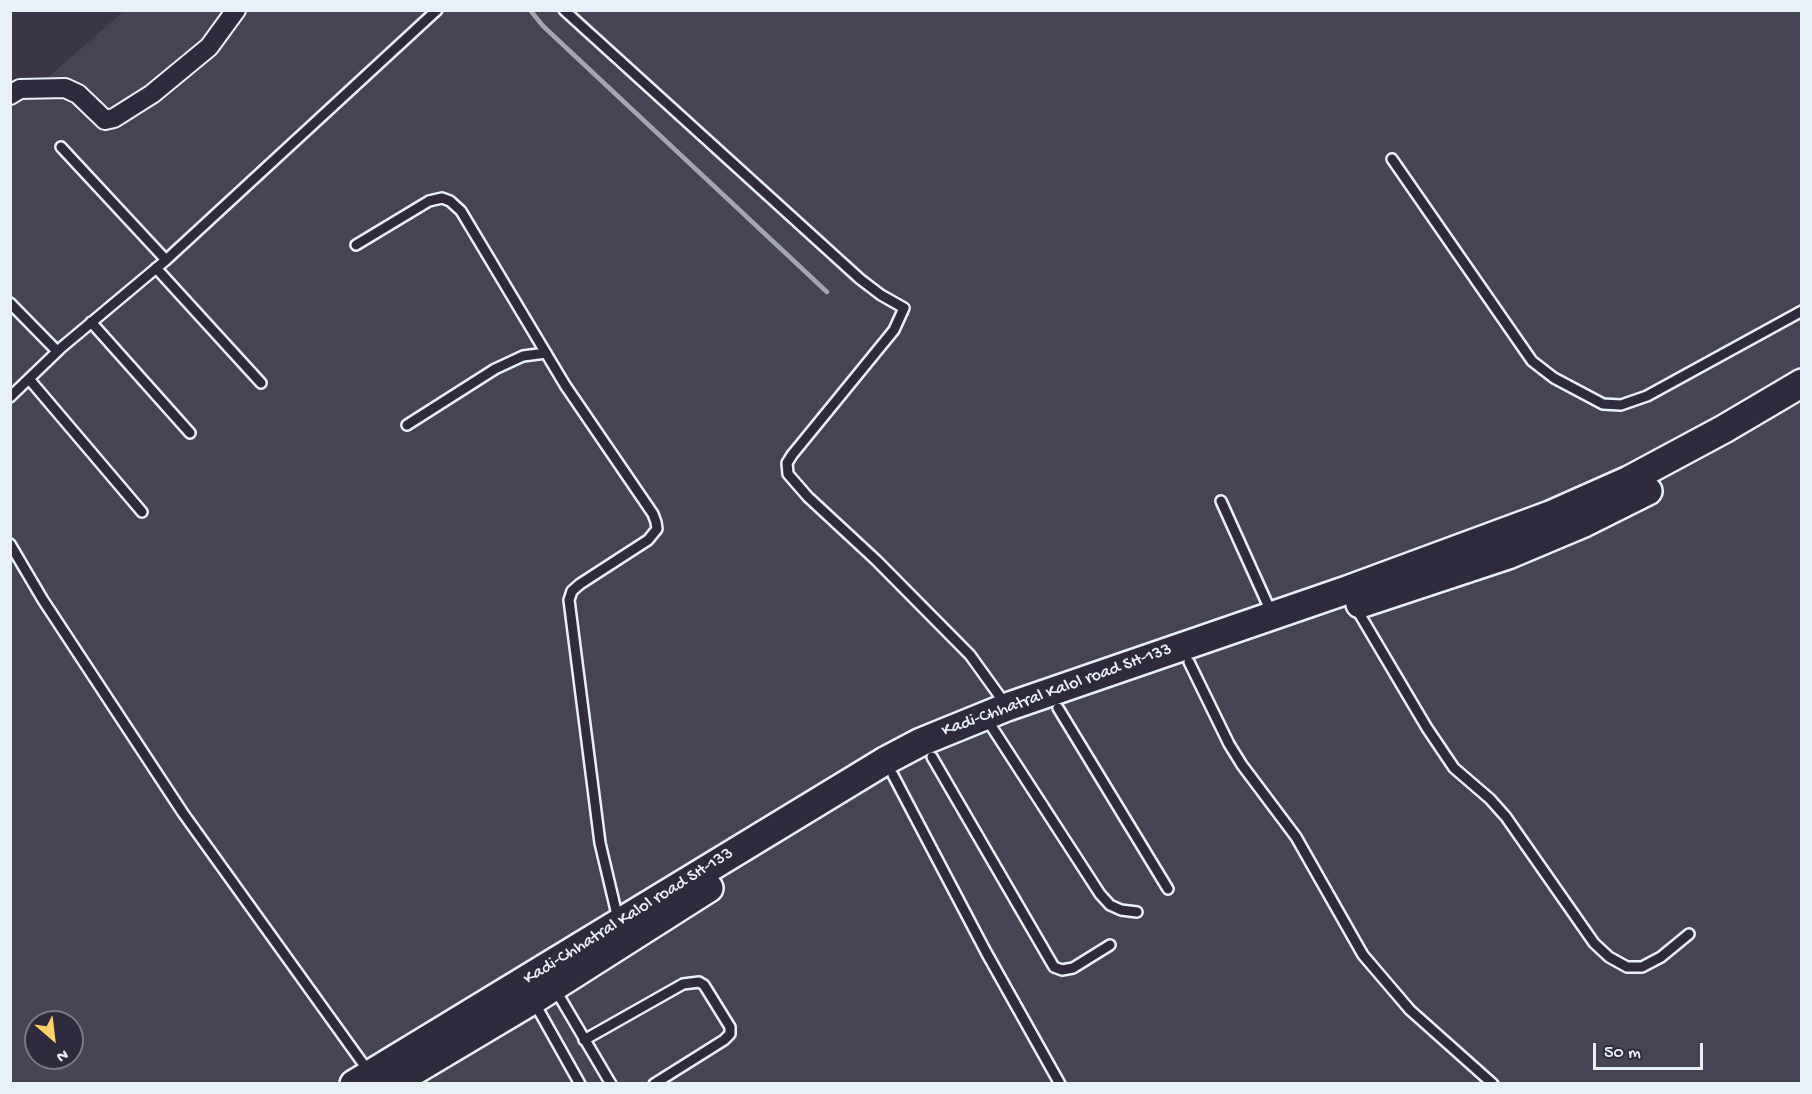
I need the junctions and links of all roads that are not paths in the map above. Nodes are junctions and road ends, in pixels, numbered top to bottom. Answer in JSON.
{"nodes":[{"id":1,"x":236,"y":10,"type":"edge"},
{"id":2,"x":437,"y":10,"type":"edge"},
{"id":3,"x":564,"y":10,"type":"edge"},
{"id":4,"x":10,"y":94,"type":"edge"},
{"id":5,"x":61,"y":147,"type":"dead end"},
{"id":6,"x":1392,"y":159,"type":"dead end"},
{"id":7,"x":356,"y":245,"type":"dead end"},
{"id":8,"x":166,"y":260,"type":"junction"},
{"id":9,"x":156,"y":268,"type":"junction"},
{"id":10,"x":10,"y":303,"type":"edge"},
{"id":11,"x":1802,"y":311,"type":"edge"},
{"id":12,"x":91,"y":322,"type":"junction"},
{"id":13,"x":57,"y":351,"type":"junction"},
{"id":14,"x":546,"y":353,"type":"junction"},
{"id":15,"x":29,"y":379,"type":"junction"},
{"id":16,"x":261,"y":383,"type":"dead end"},
{"id":17,"x":1802,"y":383,"type":"edge"},
{"id":18,"x":10,"y":398,"type":"edge"},
{"id":19,"x":1802,"y":401,"type":"edge"},
{"id":20,"x":407,"y":425,"type":"dead end"},
{"id":21,"x":190,"y":433,"type":"dead end"},
{"id":22,"x":1221,"y":501,"type":"dead end"},
{"id":23,"x":142,"y":512,"type":"dead end"},
{"id":24,"x":10,"y":544,"type":"edge"},
{"id":25,"x":1354,"y":606,"type":"junction"},
{"id":26,"x":1273,"y":616,"type":"junction"},
{"id":27,"x":1189,"y":662,"type":"junction"},
{"id":28,"x":1058,"y":708,"type":"junction"},
{"id":29,"x":995,"y":718,"type":"junction"},
{"id":30,"x":932,"y":758,"type":"junction"},
{"id":31,"x":893,"y":775,"type":"junction"},
{"id":32,"x":1168,"y":889,"type":"dead end"},
{"id":33,"x":1137,"y":912,"type":"dead end"},
{"id":34,"x":619,"y":922,"type":"junction"},
{"id":35,"x":1689,"y":934,"type":"dead end"},
{"id":36,"x":1110,"y":945,"type":"dead end"},
{"id":37,"x":543,"y":994,"type":"junction"},
{"id":38,"x":584,"y":1040,"type":"junction"},
{"id":39,"x":372,"y":1080,"type":"edge"},
{"id":40,"x":580,"y":1083,"type":"edge"},
{"id":41,"x":611,"y":1083,"type":"edge"},
{"id":42,"x":654,"y":1083,"type":"edge"},
{"id":43,"x":1060,"y":1083,"type":"edge"},
{"id":44,"x":1493,"y":1083,"type":"edge"}],
"edges":[{"from":1,"to":4,"type":"street"},
{"from":2,"to":8,"type":"lane"},
{"from":3,"to":29,"type":"lane"},
{"from":5,"to":8,"type":"lane"},
{"from":6,"to":11,"type":"lane"},
{"from":7,"to":14,"type":"lane"},
{"from":8,"to":9,"type":"lane"},
{"from":9,"to":12,"type":"lane"},
{"from":9,"to":16,"type":"lane"},
{"from":10,"to":13,"type":"lane"},
{"from":12,"to":13,"type":"lane"},
{"from":12,"to":21,"type":"lane"},
{"from":13,"to":15,"type":"lane"},
{"from":14,"to":20,"type":"lane"},
{"from":14,"to":34,"type":"lane"},
{"from":15,"to":18,"type":"lane"},
{"from":15,"to":23,"type":"lane"},
{"from":17,"to":26,"type":"main road","name":"Kadi-Chhatral Kalol road SH-133"},
{"from":19,"to":25,"type":"main road","name":"Kadi-Chhatral Kalol road SH-133"},
{"from":22,"to":26,"type":"lane"},
{"from":24,"to":39,"type":"lane"},
{"from":25,"to":27,"type":"main road","name":"Kadi-Chhatral Kalol road SH-133"},
{"from":25,"to":35,"type":"lane"},
{"from":26,"to":29,"type":"main road","name":"Kadi-Chhatral Kalol road SH-133"},
{"from":27,"to":28,"type":"main road","name":"Kadi-Chhatral Kalol road SH-133"},
{"from":27,"to":44,"type":"lane"},
{"from":28,"to":29,"type":"main road","name":"Kadi-Chhatral Kalol road SH-133"},
{"from":28,"to":32,"type":"lane"},
{"from":29,"to":30,"type":"main road","name":"Kadi-Chhatral Kalol road SH-133"},
{"from":29,"to":33,"type":"lane"},
{"from":29,"to":34,"type":"main road","name":"Kadi-Chhatral Kalol road SH-133"},
{"from":30,"to":31,"type":"main road","name":"Kadi-Chhatral Kalol road SH-133"},
{"from":30,"to":36,"type":"lane"},
{"from":31,"to":37,"type":"main road","name":"Kadi-Chhatral Kalol road SH-133"},
{"from":31,"to":43,"type":"lane"},
{"from":34,"to":39,"type":"main road","name":"Kadi-Chhatral Kalol road SH-133"},
{"from":37,"to":38,"type":"lane"},
{"from":37,"to":39,"type":"main road","name":"Kadi-Chhatral Kalol road SH-133"},
{"from":37,"to":40,"type":"lane"},
{"from":38,"to":41,"type":"lane"},
{"from":38,"to":42,"type":"lane"}]}
